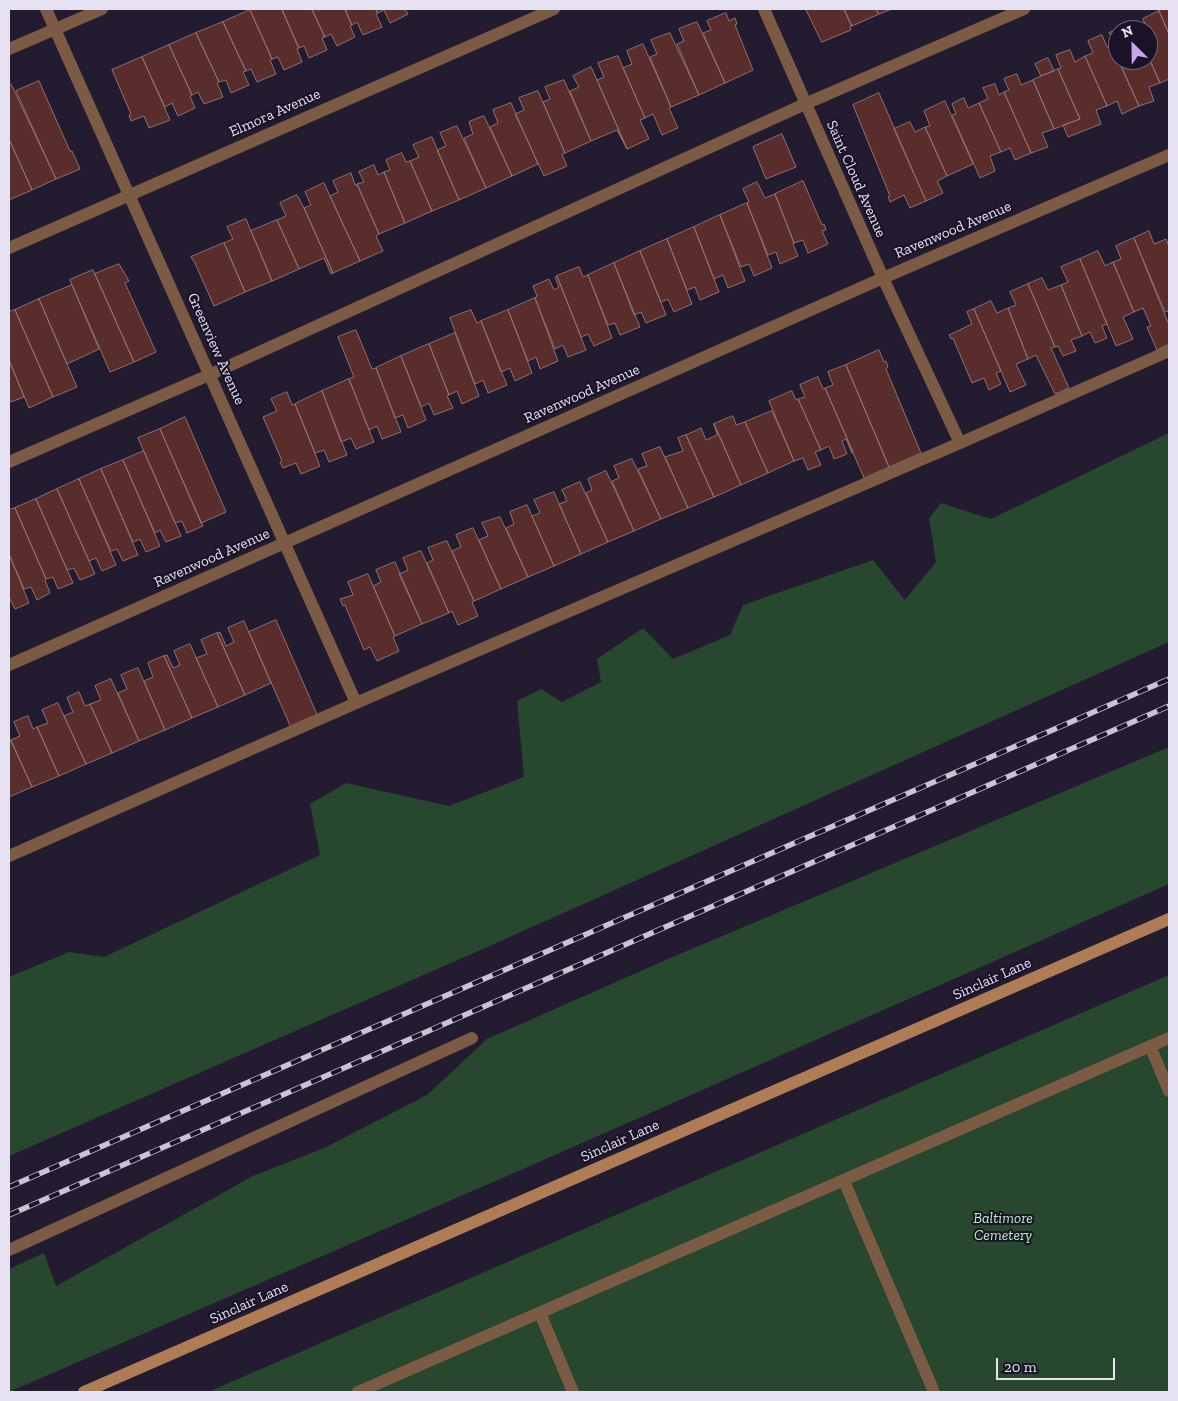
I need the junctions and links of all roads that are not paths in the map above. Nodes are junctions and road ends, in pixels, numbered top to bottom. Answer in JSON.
{"nodes":[{"id":1,"x":46,"y":9,"type":"edge"},
{"id":2,"x":102,"y":9,"type":"edge"},
{"id":3,"x":554,"y":9,"type":"edge"},
{"id":4,"x":764,"y":9,"type":"edge"},
{"id":5,"x":1024,"y":9,"type":"edge"},
{"id":6,"x":55,"y":29,"type":"junction"},
{"id":7,"x":9,"y":49,"type":"edge"},
{"id":8,"x":805,"y":104,"type":"junction"},
{"id":9,"x":1169,"y":155,"type":"edge"},
{"id":10,"x":128,"y":195,"type":"junction"},
{"id":11,"x":9,"y":248,"type":"edge"},
{"id":12,"x":883,"y":278,"type":"junction"},
{"id":13,"x":1169,"y":351,"type":"edge"},
{"id":14,"x":209,"y":375,"type":"junction"},
{"id":15,"x":960,"y":443,"type":"junction"},
{"id":16,"x":9,"y":462,"type":"edge"},
{"id":17,"x":286,"y":544,"type":"junction"},
{"id":18,"x":9,"y":665,"type":"edge"},
{"id":19,"x":356,"y":702,"type":"junction"},
{"id":20,"x":9,"y":856,"type":"edge"},
{"id":21,"x":1169,"y":919,"type":"edge"},
{"id":22,"x":472,"y":1038,"type":"dead end"},
{"id":23,"x":1169,"y":1038,"type":"edge"},
{"id":24,"x":1150,"y":1046,"type":"junction"},
{"id":25,"x":1169,"y":1091,"type":"edge"},
{"id":26,"x":844,"y":1180,"type":"junction"},
{"id":27,"x":9,"y":1250,"type":"edge"},
{"id":28,"x":540,"y":1313,"type":"junction"},
{"id":29,"x":84,"y":1392,"type":"edge"},
{"id":30,"x":358,"y":1392,"type":"edge"},
{"id":31,"x":573,"y":1392,"type":"edge"},
{"id":32,"x":934,"y":1392,"type":"edge"}],
"edges":[{"from":1,"to":6,"type":"street","name":"Greenview Avenue"},
{"from":2,"to":6,"type":"street"},
{"from":3,"to":10,"type":"street","name":"Elmora Avenue"},
{"from":4,"to":8,"type":"street","name":"Saint Cloud Avenue"},
{"from":5,"to":8,"type":"street"},
{"from":6,"to":7,"type":"street"},
{"from":6,"to":10,"type":"street","name":"Greenview Avenue"},
{"from":8,"to":12,"type":"street","name":"Saint Cloud Avenue"},
{"from":8,"to":14,"type":"street"},
{"from":9,"to":12,"type":"street","name":"Ravenwood Avenue"},
{"from":10,"to":11,"type":"street","name":"Elmora Avenue"},
{"from":10,"to":14,"type":"street","name":"Greenview Avenue"},
{"from":12,"to":15,"type":"street","name":"Saint Cloud Avenue"},
{"from":12,"to":17,"type":"street","name":"Ravenwood Avenue"},
{"from":13,"to":15,"type":"street"},
{"from":14,"to":16,"type":"street"},
{"from":14,"to":17,"type":"street","name":"Greenview Avenue"},
{"from":15,"to":19,"type":"street"},
{"from":17,"to":18,"type":"street","name":"Ravenwood Avenue"},
{"from":17,"to":19,"type":"street","name":"Greenview Avenue"},
{"from":19,"to":20,"type":"street"},
{"from":21,"to":29,"type":"main road","name":"Sinclair Lane"},
{"from":22,"to":27,"type":"street"},
{"from":23,"to":24,"type":"street"},
{"from":24,"to":25,"type":"street"},
{"from":24,"to":26,"type":"street"},
{"from":26,"to":28,"type":"street"},
{"from":26,"to":32,"type":"street"},
{"from":28,"to":30,"type":"street"},
{"from":28,"to":31,"type":"street"}]}
